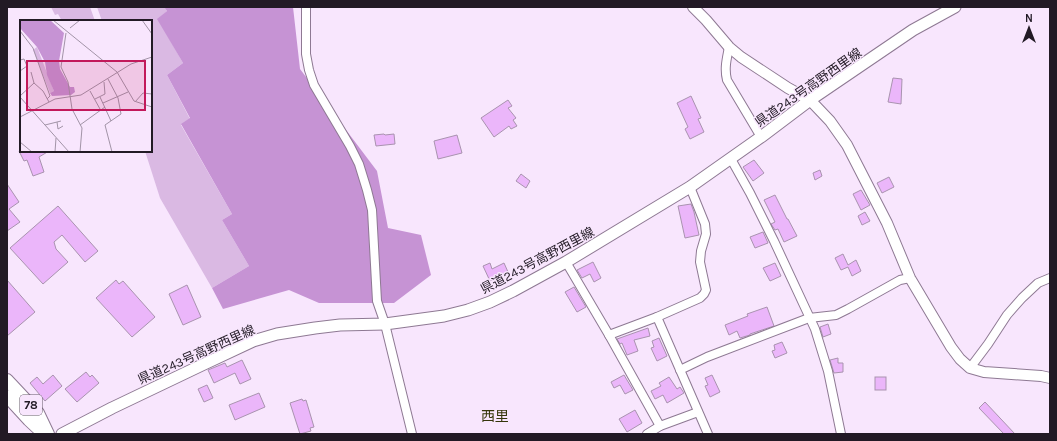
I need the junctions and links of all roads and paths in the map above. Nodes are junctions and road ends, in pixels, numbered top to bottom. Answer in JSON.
{"nodes":[{"id":1,"x":306,"y":7,"type":"edge"},
{"id":2,"x":693,"y":7,"type":"edge"},
{"id":3,"x":956,"y":7,"type":"edge"},
{"id":4,"x":729,"y":47,"type":"junction"},
{"id":5,"x":810,"y":100,"type":"junction"},
{"id":6,"x":761,"y":137,"type":"junction"},
{"id":7,"x":731,"y":159,"type":"junction"},
{"id":8,"x":690,"y":187,"type":"junction"},
{"id":9,"x":566,"y":262,"type":"junction"},
{"id":10,"x":910,"y":278,"type":"junction"},
{"id":11,"x":1050,"y":278,"type":"edge"},
{"id":12,"x":657,"y":318,"type":"junction"},
{"id":13,"x":809,"y":318,"type":"junction"},
{"id":14,"x":385,"y":324,"type":"junction"},
{"id":15,"x":609,"y":335,"type":"junction"},
{"id":16,"x":970,"y":368,"type":"junction"},
{"id":17,"x":680,"y":370,"type":"junction"},
{"id":18,"x":1050,"y":378,"type":"edge"},
{"id":19,"x":7,"y":380,"type":"edge"},
{"id":20,"x":7,"y":396,"type":"edge"},
{"id":21,"x":698,"y":412,"type":"junction"},
{"id":22,"x":660,"y":426,"type":"junction"},
{"id":23,"x":44,"y":434,"type":"edge"},
{"id":24,"x":48,"y":434,"type":"edge"},
{"id":25,"x":62,"y":434,"type":"edge"},
{"id":26,"x":412,"y":434,"type":"edge"},
{"id":27,"x":647,"y":434,"type":"edge"},
{"id":28,"x":708,"y":434,"type":"edge"},
{"id":29,"x":841,"y":434,"type":"edge"}],
"edges":[{"from":1,"to":14,"type":"street"},
{"from":2,"to":4,"type":"street"},
{"from":3,"to":5,"type":"main road","name":"県道243号高野西里線"},
{"from":4,"to":5,"type":"street"},
{"from":4,"to":6,"type":"street"},
{"from":5,"to":6,"type":"main road","name":"県道243号高野西里線"},
{"from":5,"to":10,"type":"street"},
{"from":6,"to":7,"type":"main road","name":"県道243号高野西里線"},
{"from":7,"to":8,"type":"main road","name":"県道243号高野西里線"},
{"from":7,"to":13,"type":"street"},
{"from":8,"to":9,"type":"main road","name":"県道243号高野西里線"},
{"from":8,"to":12,"type":"street"},
{"from":9,"to":14,"type":"main road","name":"県道243号高野西里線"},
{"from":9,"to":15,"type":"street"},
{"from":10,"to":13,"type":"street"},
{"from":10,"to":16,"type":"street"},
{"from":11,"to":16,"type":"street"},
{"from":12,"to":15,"type":"street"},
{"from":12,"to":17,"type":"street"},
{"from":13,"to":17,"type":"street"},
{"from":13,"to":29,"type":"street"},
{"from":14,"to":25,"type":"main road","name":"県道243号高野西里線"},
{"from":14,"to":26,"type":"street"},
{"from":15,"to":22,"type":"street"},
{"from":16,"to":18,"type":"street"},
{"from":17,"to":21,"type":"street"},
{"from":19,"to":24,"type":"main road","number":"78"},
{"from":20,"to":23,"type":"main road","number":"78"},
{"from":21,"to":22,"type":"street"},
{"from":21,"to":28,"type":"street"},
{"from":22,"to":27,"type":"street"}]}
